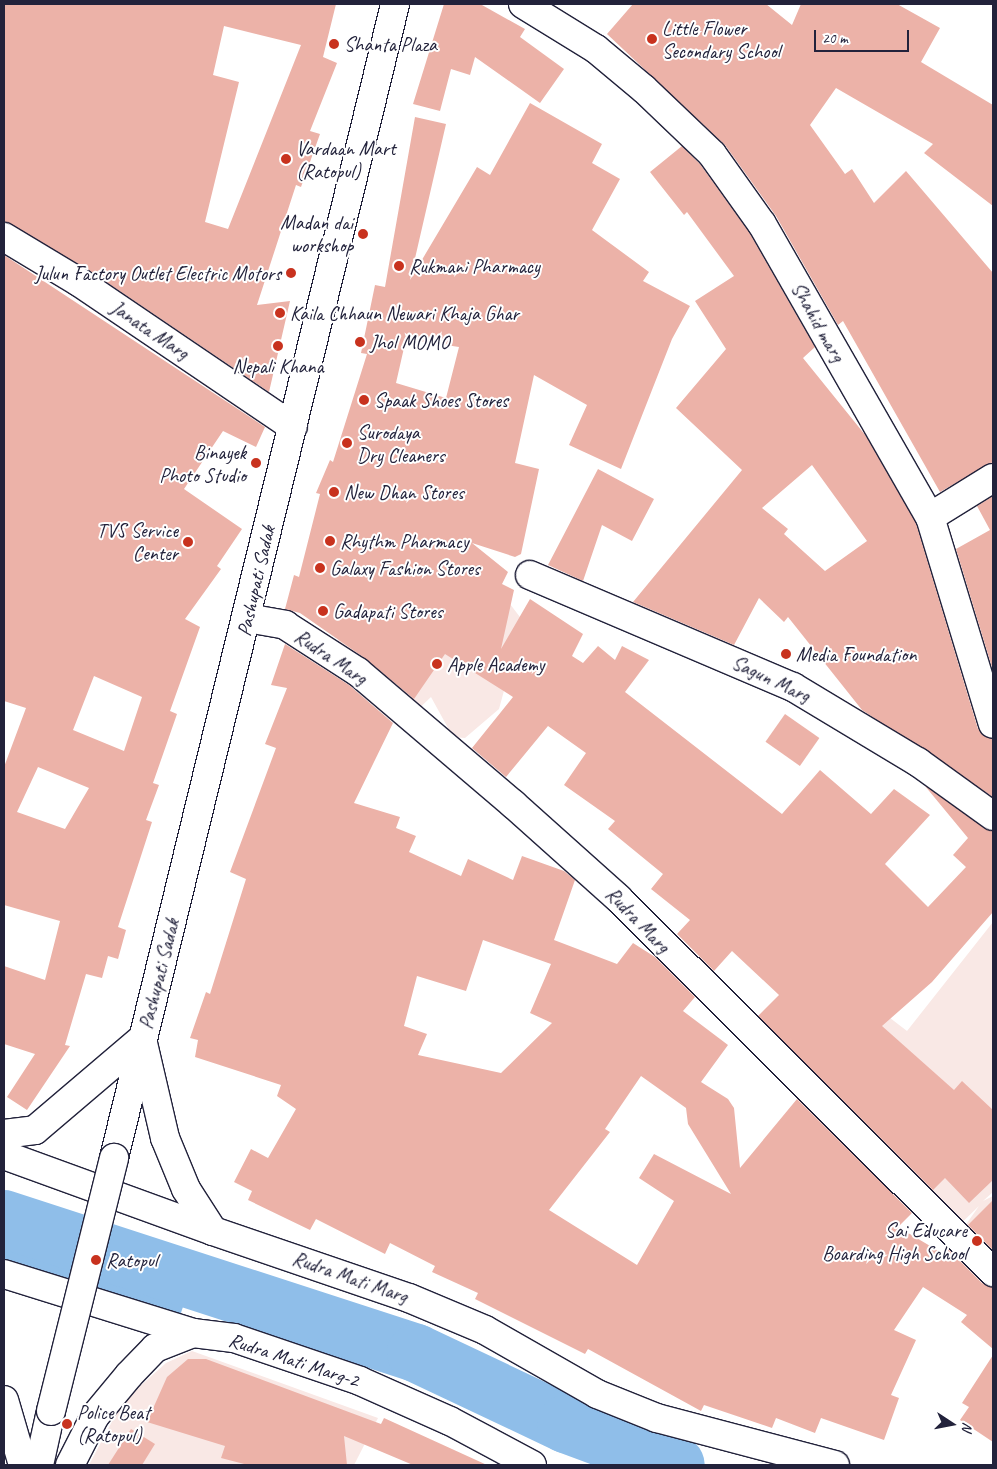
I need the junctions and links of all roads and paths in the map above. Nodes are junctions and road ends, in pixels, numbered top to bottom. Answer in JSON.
{"nodes":[{"id":1,"x":395,"y":4,"type":"edge"},
{"id":2,"x":523,"y":4,"type":"edge"},
{"id":3,"x":4,"y":237,"type":"edge"},
{"id":4,"x":293,"y":427,"type":"junction"},
{"id":5,"x":993,"y":478,"type":"edge"},
{"id":6,"x":930,"y":517,"type":"junction"},
{"id":7,"x":530,"y":575,"type":"dead end"},
{"id":8,"x":247,"y":618,"type":"junction"},
{"id":9,"x":993,"y":724,"type":"edge"},
{"id":10,"x":993,"y":816,"type":"edge"},
{"id":11,"x":142,"y":1039,"type":"junction"},
{"id":12,"x":4,"y":1134,"type":"edge"},
{"id":13,"x":4,"y":1155,"type":"edge"},
{"id":14,"x":214,"y":1231,"type":"junction"},
{"id":15,"x":993,"y":1272,"type":"edge"},
{"id":16,"x":4,"y":1274,"type":"edge"},
{"id":17,"x":192,"y":1333,"type":"junction"},
{"id":18,"x":4,"y":1400,"type":"edge"},
{"id":19,"x":6,"y":1429,"type":"edge"},
{"id":20,"x":23,"y":1465,"type":"edge"},
{"id":21,"x":39,"y":1465,"type":"edge"},
{"id":22,"x":70,"y":1465,"type":"edge"},
{"id":23,"x":532,"y":1465,"type":"edge"},
{"id":24,"x":835,"y":1465,"type":"edge"}],
"edges":[{"from":1,"to":4,"type":"street","name":"Pashupati Sadak"},
{"from":2,"to":6,"type":"street","name":"Shahid marg"},
{"from":3,"to":4,"type":"street","name":"Janata Marg"},
{"from":4,"to":8,"type":"street","name":"Pashupati Sadak"},
{"from":5,"to":6,"type":"street"},
{"from":6,"to":9,"type":"street","name":"Shahid marg"},
{"from":7,"to":10,"type":"street","name":"Sagun Marg"},
{"from":8,"to":11,"type":"street","name":"Pashupati Sadak"},
{"from":8,"to":15,"type":"street","name":"Rudra Marg"},
{"from":11,"to":12,"type":"street"},
{"from":11,"to":14,"type":"street"},
{"from":11,"to":21,"type":"street","name":"Pashupati Sadak","bridge":true},
{"from":13,"to":14,"type":"street","name":"Rudra Mati Marg"},
{"from":14,"to":24,"type":"street","name":"Rudra Mati Marg"},
{"from":16,"to":17,"type":"street"},
{"from":17,"to":22,"type":"street","name":"Rudra Mati Marg-2"},
{"from":17,"to":23,"type":"street","name":"Rudra Mati Marg-2"},
{"from":18,"to":19,"type":"street"},
{"from":19,"to":20,"type":"street"}]}
